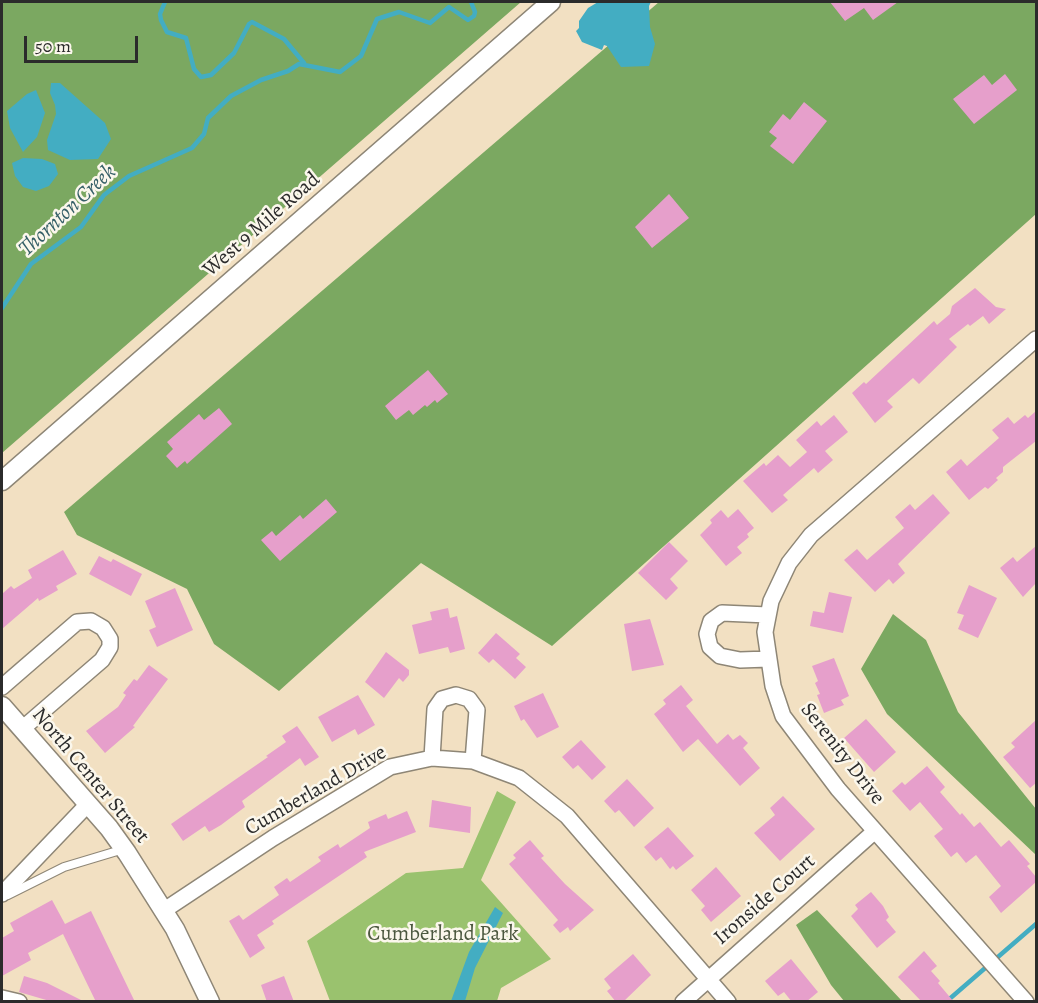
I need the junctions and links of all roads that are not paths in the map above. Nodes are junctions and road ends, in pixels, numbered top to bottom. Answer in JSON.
{"nodes":[{"id":1,"x":551,"y":2,"type":"edge"},
{"id":2,"x":1036,"y":339,"type":"edge"},
{"id":3,"x":2,"y":481,"type":"edge"},
{"id":4,"x":768,"y":615,"type":"junction"},
{"id":5,"x":768,"y":659,"type":"junction"},
{"id":6,"x":2,"y":687,"type":"edge"},
{"id":7,"x":2,"y":706,"type":"edge"},
{"id":8,"x":22,"y":729,"type":"junction"},
{"id":9,"x":432,"y":758,"type":"junction"},
{"id":10,"x":473,"y":761,"type":"junction"},
{"id":11,"x":88,"y":804,"type":"junction"},
{"id":12,"x":876,"y":831,"type":"junction"},
{"id":13,"x":124,"y":849,"type":"junction"},
{"id":14,"x":2,"y":894,"type":"edge"},
{"id":15,"x":2,"y":899,"type":"edge"},
{"id":16,"x":164,"y":910,"type":"junction"},
{"id":17,"x":707,"y":978,"type":"junction"},
{"id":18,"x":2,"y":998,"type":"edge"},
{"id":19,"x":19,"y":1002,"type":"edge"},
{"id":20,"x":210,"y":1002,"type":"edge"},
{"id":21,"x":683,"y":1002,"type":"edge"},
{"id":22,"x":728,"y":1002,"type":"edge"},
{"id":23,"x":1026,"y":1002,"type":"edge"}],
"edges":[{"from":1,"to":3,"type":"street","name":"West 9 Mile Road"},
{"from":2,"to":4,"type":"street","name":"Serenity Drive"},
{"from":4,"to":5,"type":"street","name":"Serenity Drive"},
{"from":4,"to":5,"type":"street"},
{"from":5,"to":12,"type":"street","name":"Serenity Drive"},
{"from":6,"to":8,"type":"street"},
{"from":7,"to":8,"type":"street","name":"North Center Street"},
{"from":8,"to":11,"type":"street","name":"North Center Street"},
{"from":9,"to":10,"type":"street","name":"Cumberland Drive"},
{"from":9,"to":10,"type":"street"},
{"from":9,"to":16,"type":"street","name":"Cumberland Drive"},
{"from":10,"to":17,"type":"street","name":"Cumberland Drive"},
{"from":11,"to":13,"type":"street","name":"North Center Street"},
{"from":11,"to":14,"type":"street"},
{"from":12,"to":17,"type":"street","name":"Ironside Court"},
{"from":12,"to":23,"type":"street","name":"Serenity Drive"},
{"from":13,"to":15,"type":"lane"},
{"from":13,"to":16,"type":"street","name":"North Center Street"},
{"from":16,"to":20,"type":"street","name":"North Center Street"},
{"from":17,"to":21,"type":"street","name":"Ironside Court"},
{"from":17,"to":22,"type":"street","name":"Cumberland Drive"},
{"from":18,"to":19,"type":"street"}]}
